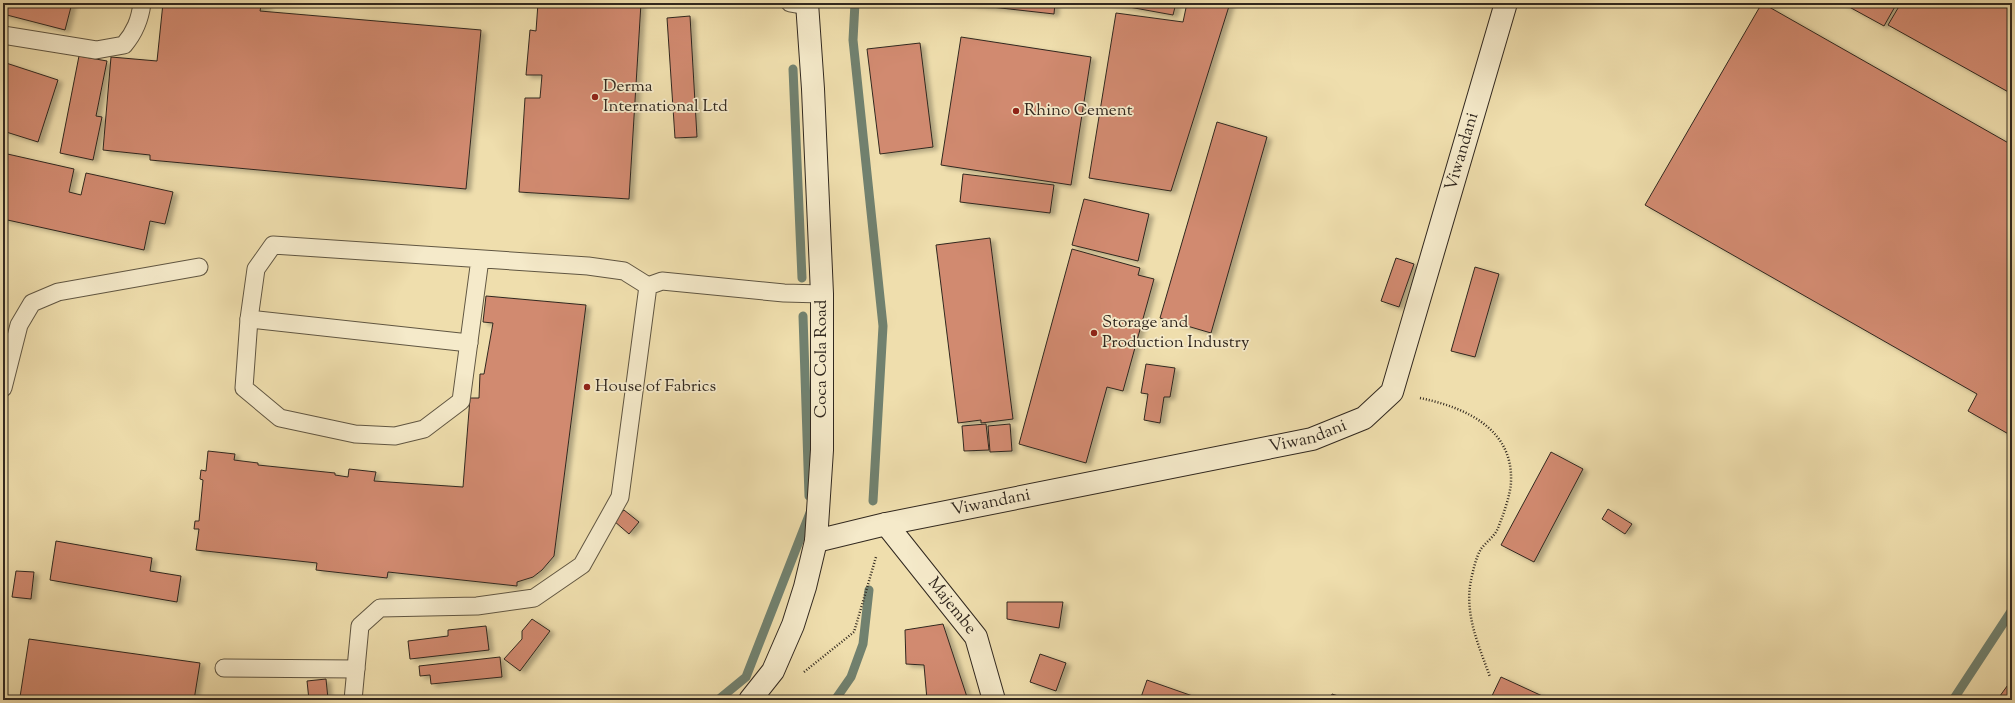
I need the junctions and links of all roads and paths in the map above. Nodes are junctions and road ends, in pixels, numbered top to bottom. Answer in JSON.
{"nodes":[{"id":1,"x":142,"y":3,"type":"edge"},
{"id":2,"x":1506,"y":3,"type":"edge"},
{"id":3,"x":802,"y":4,"type":"edge"},
{"id":4,"x":3,"y":35,"type":"edge"},
{"id":5,"x":480,"y":259,"type":"junction"},
{"id":6,"x":199,"y":267,"type":"dead end"},
{"id":7,"x":648,"y":286,"type":"junction"},
{"id":8,"x":822,"y":294,"type":"junction"},
{"id":9,"x":249,"y":319,"type":"junction"},
{"id":10,"x":469,"y":344,"type":"junction"},
{"id":11,"x":5,"y":369,"type":"edge"},
{"id":12,"x":3,"y":388,"type":"edge"},
{"id":13,"x":1392,"y":392,"type":"junction"},
{"id":14,"x":886,"y":524,"type":"junction"},
{"id":15,"x":816,"y":541,"type":"junction"},
{"id":16,"x":224,"y":668,"type":"dead end"},
{"id":17,"x":356,"y":669,"type":"junction"},
{"id":18,"x":799,"y":676,"type":"dead end"},
{"id":19,"x":1490,"y":677,"type":"dead end"},
{"id":20,"x":353,"y":700,"type":"edge"},
{"id":21,"x":750,"y":700,"type":"edge"},
{"id":22,"x":994,"y":700,"type":"edge"}],
"edges":[{"from":1,"to":4,"type":"lane"},
{"from":2,"to":13,"type":"street","name":"Viwandani"},
{"from":3,"to":8,"type":"street","name":"Coca Cola Road"},
{"from":5,"to":7,"type":"lane"},
{"from":5,"to":9,"type":"lane"},
{"from":5,"to":10,"type":"lane"},
{"from":6,"to":11,"type":"lane"},
{"from":7,"to":8,"type":"lane"},
{"from":7,"to":17,"type":"lane"},
{"from":8,"to":15,"type":"street","name":"Coca Cola Road"},
{"from":9,"to":10,"type":"lane"},
{"from":9,"to":10,"type":"lane"},
{"from":11,"to":12,"type":"lane"},
{"from":13,"to":14,"type":"street","name":"Viwandani"},
{"from":13,"to":19,"type":"path"},
{"from":14,"to":15,"type":"street","name":"Viwandani"},
{"from":14,"to":18,"type":"path"},
{"from":14,"to":22,"type":"street","name":"Majembe"},
{"from":15,"to":21,"type":"street","name":"Coca Cola Road"},
{"from":16,"to":17,"type":"lane"},
{"from":17,"to":20,"type":"lane"}]}
